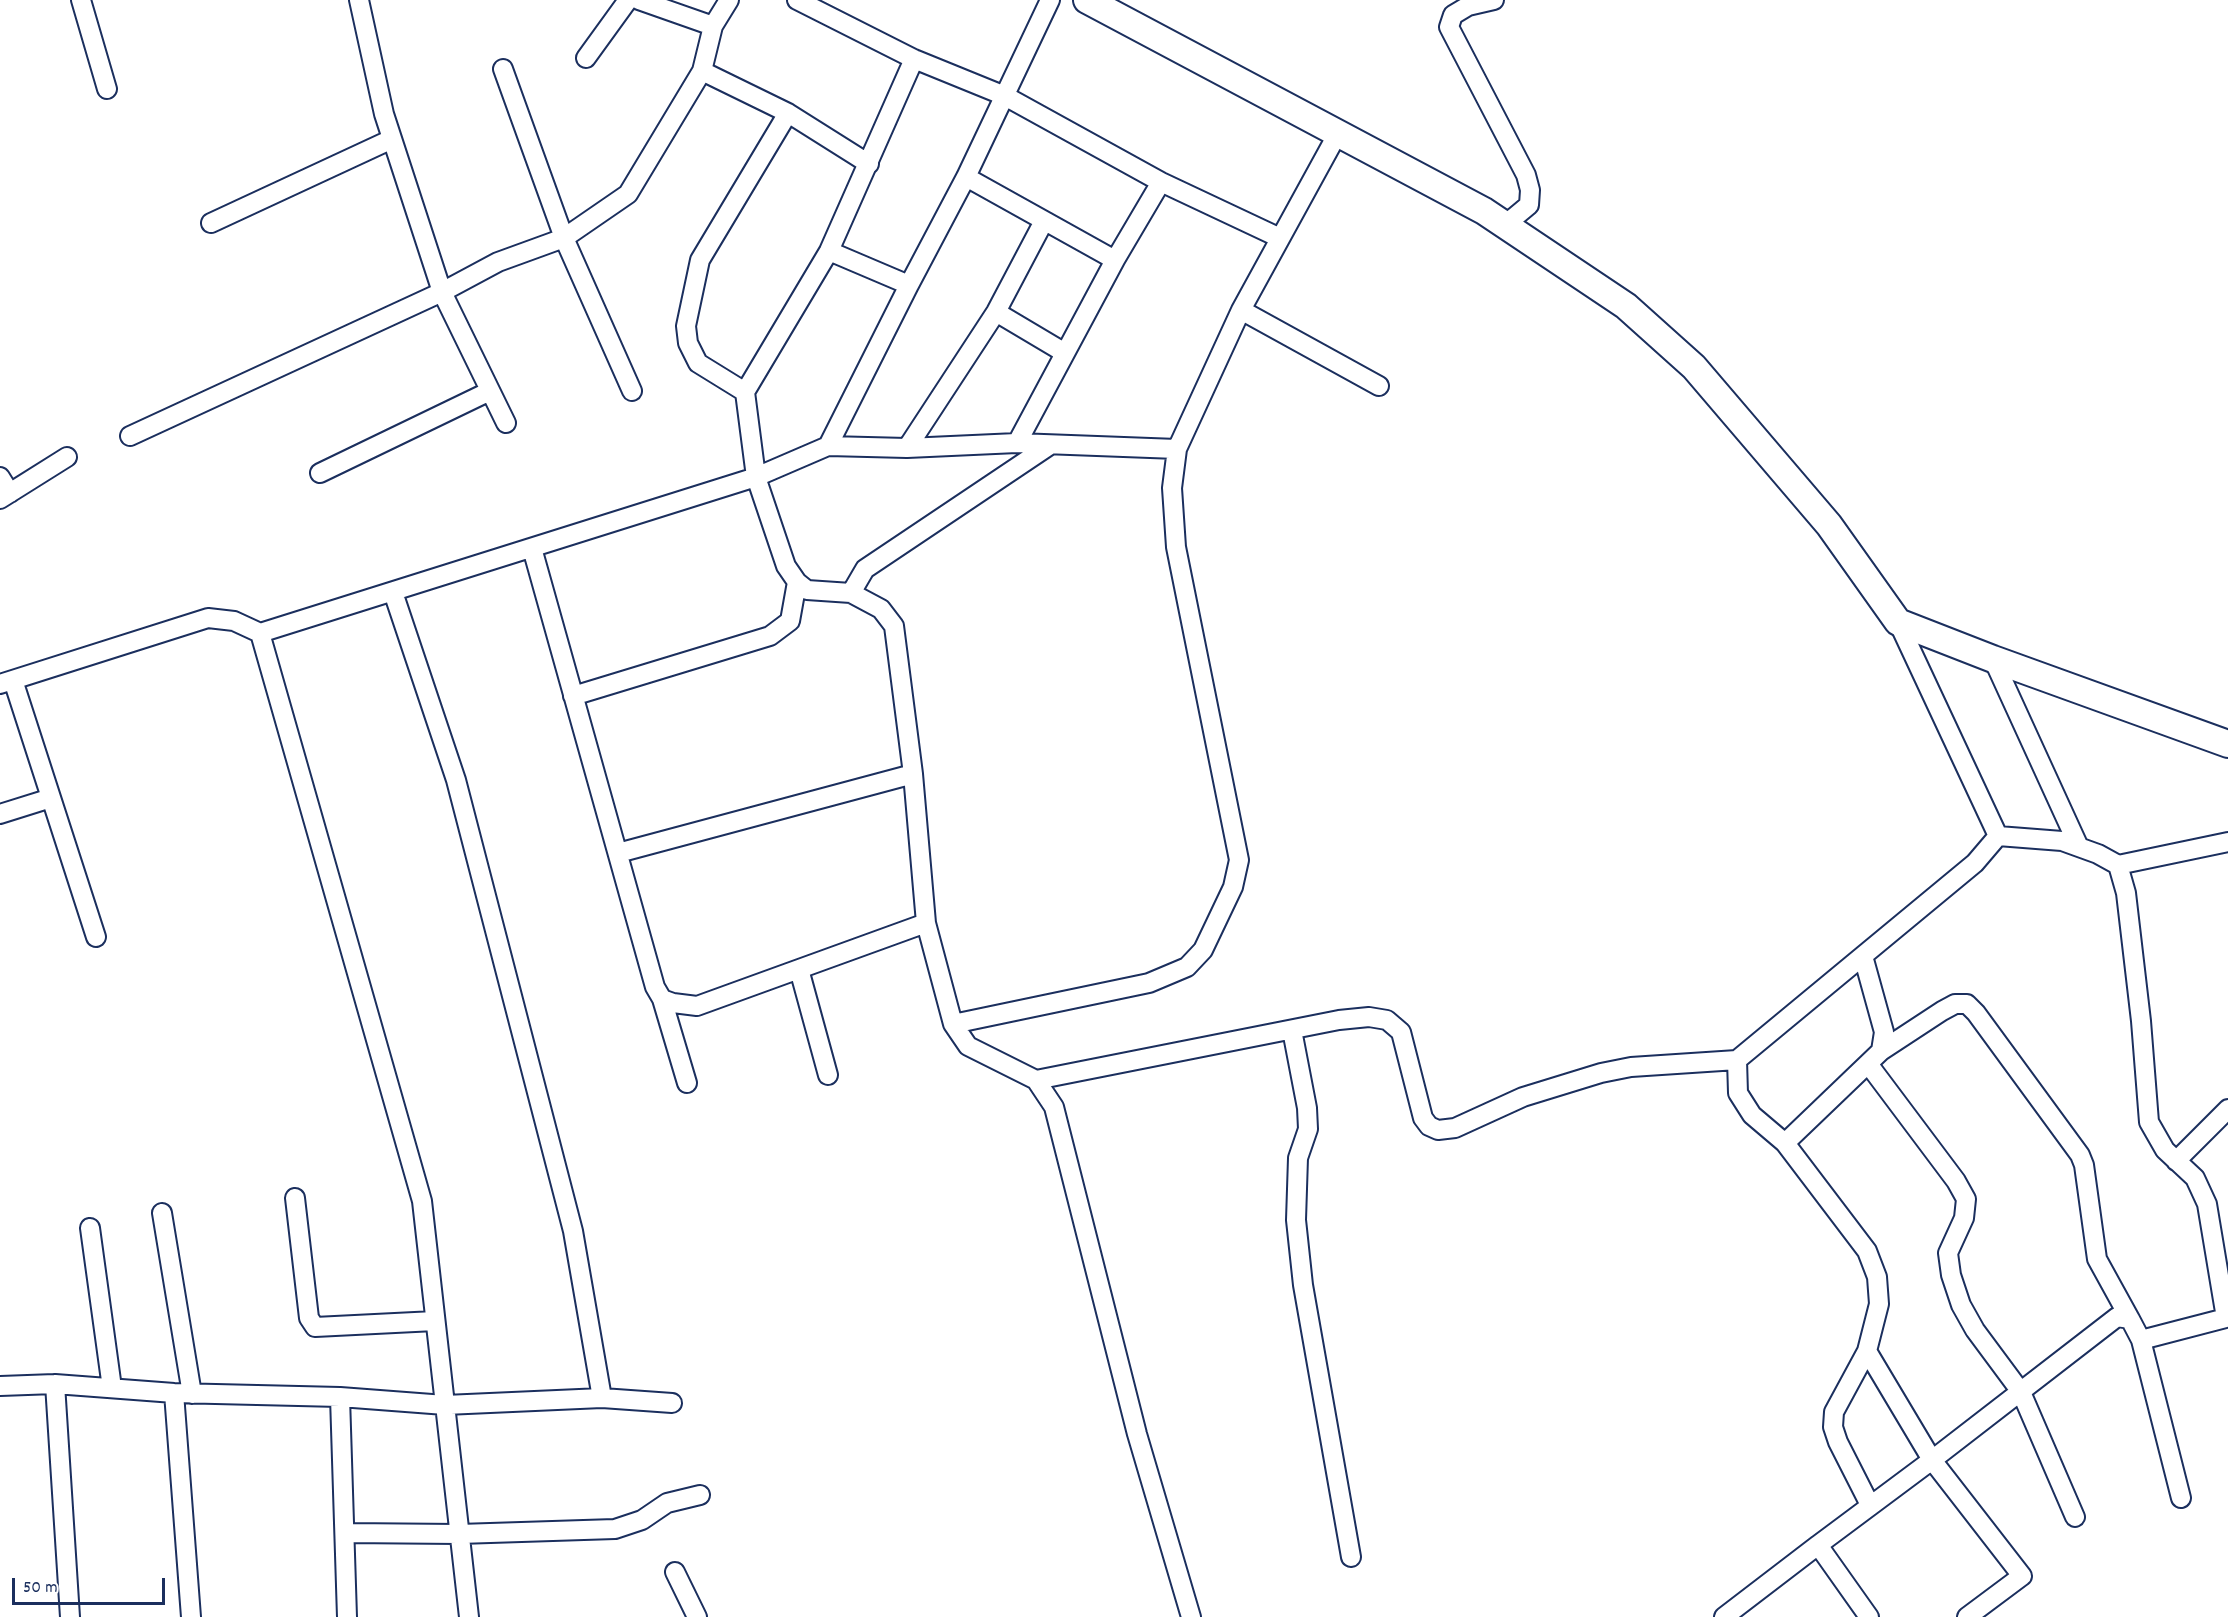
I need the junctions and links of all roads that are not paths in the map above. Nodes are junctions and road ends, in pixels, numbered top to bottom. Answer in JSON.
{"nodes":[{"id":1,"x":81,"y":0,"type":"edge"},
{"id":2,"x":359,"y":0,"type":"edge"},
{"id":3,"x":628,"y":0,"type":"edge"},
{"id":4,"x":639,"y":0,"type":"edge"},
{"id":5,"x":729,"y":0,"type":"edge"},
{"id":6,"x":797,"y":0,"type":"edge"},
{"id":7,"x":1050,"y":0,"type":"edge"},
{"id":8,"x":1087,"y":0,"type":"edge"},
{"id":9,"x":1494,"y":0,"type":"edge"},
{"id":10,"x":713,"y":26,"type":"junction"},
{"id":11,"x":586,"y":58,"type":"dead end"},
{"id":12,"x":914,"y":59,"type":"junction"},
{"id":13,"x":503,"y":69,"type":"dead end"},
{"id":14,"x":702,"y":71,"type":"junction"},
{"id":15,"x":107,"y":88,"type":"dead end"},
{"id":16,"x":1005,"y":96,"type":"junction"},
{"id":17,"x":788,"y":113,"type":"junction"},
{"id":18,"x":1338,"y":133,"type":"junction"},
{"id":19,"x":392,"y":139,"type":"junction"},
{"id":20,"x":869,"y":164,"type":"junction"},
{"id":21,"x":966,"y":177,"type":"junction"},
{"id":22,"x":1161,"y":182,"type":"junction"},
{"id":23,"x":1044,"y":221,"type":"junction"},
{"id":24,"x":211,"y":223,"type":"dead end"},
{"id":25,"x":1505,"y":225,"type":"junction"},
{"id":26,"x":564,"y":237,"type":"junction"},
{"id":27,"x":1280,"y":238,"type":"junction"},
{"id":28,"x":829,"y":251,"type":"junction"},
{"id":29,"x":1115,"y":260,"type":"junction"},
{"id":30,"x":909,"y":285,"type":"junction"},
{"id":31,"x":442,"y":292,"type":"junction"},
{"id":32,"x":1241,"y":309,"type":"junction"},
{"id":33,"x":996,"y":312,"type":"junction"},
{"id":34,"x":1065,"y":353,"type":"junction"},
{"id":35,"x":1379,"y":386,"type":"dead end"},
{"id":36,"x":490,"y":391,"type":"junction"},
{"id":37,"x":632,"y":391,"type":"dead end"},
{"id":38,"x":746,"y":392,"type":"junction"},
{"id":39,"x":506,"y":423,"type":"dead end"},
{"id":40,"x":130,"y":436,"type":"dead end"},
{"id":41,"x":1017,"y":443,"type":"junction"},
{"id":42,"x":1050,"y":445,"type":"junction"},
{"id":43,"x":828,"y":446,"type":"junction"},
{"id":44,"x":907,"y":448,"type":"junction"},
{"id":45,"x":1178,"y":449,"type":"junction"},
{"id":46,"x":66,"y":457,"type":"dead end"},
{"id":47,"x":320,"y":473,"type":"dead end"},
{"id":48,"x":756,"y":477,"type":"junction"},
{"id":49,"x":3,"y":490,"type":"edge"},
{"id":50,"x":532,"y":548,"type":"junction"},
{"id":51,"x":797,"y":582,"type":"junction"},
{"id":52,"x":393,"y":592,"type":"junction"},
{"id":53,"x":851,"y":593,"type":"junction"},
{"id":54,"x":1898,"y":622,"type":"junction"},
{"id":55,"x":260,"y":633,"type":"junction"},
{"id":56,"x":1993,"y":659,"type":"junction"},
{"id":57,"x":7,"y":682,"type":"edge"},
{"id":58,"x":573,"y":696,"type":"junction"},
{"id":59,"x":2228,"y":744,"type":"edge"},
{"id":60,"x":913,"y":774,"type":"junction"},
{"id":61,"x":51,"y":798,"type":"junction"},
{"id":62,"x":0,"y":814,"type":"edge"},
{"id":63,"x":1998,"y":836,"type":"junction"},
{"id":64,"x":2228,"y":842,"type":"edge"},
{"id":65,"x":2079,"y":847,"type":"junction"},
{"id":66,"x":618,"y":853,"type":"junction"},
{"id":67,"x":2118,"y":865,"type":"junction"},
{"id":68,"x":926,"y":923,"type":"junction"},
{"id":69,"x":96,"y":937,"type":"dead end"},
{"id":70,"x":1863,"y":956,"type":"junction"},
{"id":71,"x":799,"y":969,"type":"junction"},
{"id":72,"x":662,"y":999,"type":"junction"},
{"id":73,"x":953,"y":1024,"type":"junction"},
{"id":74,"x":1292,"y":1030,"type":"junction"},
{"id":75,"x":1881,"y":1051,"type":"junction"},
{"id":76,"x":1737,"y":1060,"type":"junction"},
{"id":77,"x":1869,"y":1065,"type":"junction"},
{"id":78,"x":828,"y":1075,"type":"dead end"},
{"id":79,"x":1036,"y":1080,"type":"junction"},
{"id":80,"x":687,"y":1083,"type":"dead end"},
{"id":81,"x":2228,"y":1109,"type":"edge"},
{"id":82,"x":1785,"y":1143,"type":"junction"},
{"id":83,"x":2176,"y":1161,"type":"junction"},
{"id":84,"x":295,"y":1198,"type":"dead end"},
{"id":85,"x":162,"y":1213,"type":"dead end"},
{"id":86,"x":90,"y":1228,"type":"dead end"},
{"id":87,"x":2130,"y":1319,"type":"junction"},
{"id":88,"x":435,"y":1321,"type":"junction"},
{"id":89,"x":2227,"y":1321,"type":"edge"},
{"id":90,"x":2141,"y":1340,"type":"junction"},
{"id":91,"x":1867,"y":1351,"type":"junction"},
{"id":92,"x":55,"y":1384,"type":"junction"},
{"id":93,"x":0,"y":1386,"type":"edge"},
{"id":94,"x":112,"y":1388,"type":"junction"},
{"id":95,"x":2021,"y":1392,"type":"junction"},
{"id":96,"x":183,"y":1393,"type":"junction"},
{"id":97,"x":340,"y":1397,"type":"junction"},
{"id":98,"x":602,"y":1398,"type":"junction"},
{"id":99,"x":672,"y":1403,"type":"dead end"},
{"id":100,"x":445,"y":1405,"type":"junction"},
{"id":101,"x":1932,"y":1460,"type":"junction"},
{"id":102,"x":700,"y":1495,"type":"dead end"},
{"id":103,"x":2181,"y":1498,"type":"dead end"},
{"id":104,"x":1870,"y":1505,"type":"junction"},
{"id":105,"x":2075,"y":1517,"type":"dead end"},
{"id":106,"x":346,"y":1533,"type":"junction"},
{"id":107,"x":459,"y":1534,"type":"junction"},
{"id":108,"x":1818,"y":1545,"type":"junction"},
{"id":109,"x":1351,"y":1557,"type":"dead end"},
{"id":110,"x":675,"y":1572,"type":"dead end"},
{"id":111,"x":70,"y":1617,"type":"edge"},
{"id":112,"x":191,"y":1617,"type":"edge"},
{"id":113,"x":347,"y":1617,"type":"edge"},
{"id":114,"x":469,"y":1617,"type":"edge"},
{"id":115,"x":697,"y":1617,"type":"edge"},
{"id":116,"x":1191,"y":1617,"type":"edge"},
{"id":117,"x":1724,"y":1617,"type":"edge"},
{"id":118,"x":1869,"y":1617,"type":"edge"},
{"id":119,"x":1967,"y":1617,"type":"edge"}],
"edges":[{"from":1,"to":15,"type":"street"},
{"from":2,"to":19,"type":"street"},
{"from":3,"to":11,"type":"street"},
{"from":4,"to":10,"type":"street"},
{"from":5,"to":10,"type":"street"},
{"from":6,"to":12,"type":"street"},
{"from":7,"to":16,"type":"street"},
{"from":8,"to":18,"type":"street"},
{"from":9,"to":25,"type":"street"},
{"from":10,"to":14,"type":"street"},
{"from":12,"to":16,"type":"street"},
{"from":12,"to":20,"type":"street"},
{"from":13,"to":26,"type":"street"},
{"from":14,"to":17,"type":"street"},
{"from":14,"to":26,"type":"street"},
{"from":16,"to":21,"type":"street"},
{"from":16,"to":22,"type":"street"},
{"from":17,"to":20,"type":"street"},
{"from":17,"to":38,"type":"street"},
{"from":18,"to":25,"type":"street"},
{"from":18,"to":27,"type":"street"},
{"from":19,"to":24,"type":"street"},
{"from":19,"to":31,"type":"street"},
{"from":20,"to":28,"type":"street"},
{"from":21,"to":23,"type":"street"},
{"from":21,"to":30,"type":"street"},
{"from":22,"to":27,"type":"street"},
{"from":22,"to":29,"type":"street"},
{"from":23,"to":29,"type":"street"},
{"from":23,"to":33,"type":"street"},
{"from":25,"to":54,"type":"street"},
{"from":26,"to":31,"type":"street"},
{"from":26,"to":37,"type":"street"},
{"from":27,"to":32,"type":"street"},
{"from":28,"to":30,"type":"street"},
{"from":28,"to":38,"type":"street"},
{"from":29,"to":34,"type":"street"},
{"from":30,"to":43,"type":"street"},
{"from":31,"to":36,"type":"street"},
{"from":31,"to":40,"type":"street"},
{"from":32,"to":35,"type":"street"},
{"from":32,"to":45,"type":"street"},
{"from":33,"to":34,"type":"street"},
{"from":33,"to":44,"type":"street"},
{"from":34,"to":41,"type":"street"},
{"from":36,"to":39,"type":"street"},
{"from":36,"to":47,"type":"street"},
{"from":38,"to":48,"type":"street"},
{"from":41,"to":42,"type":"street"},
{"from":41,"to":44,"type":"street"},
{"from":42,"to":45,"type":"street"},
{"from":42,"to":53,"type":"street"},
{"from":43,"to":44,"type":"street"},
{"from":43,"to":48,"type":"street"},
{"from":45,"to":73,"type":"street"},
{"from":46,"to":49,"type":"street"},
{"from":48,"to":50,"type":"street"},
{"from":48,"to":51,"type":"street"},
{"from":50,"to":52,"type":"street"},
{"from":50,"to":58,"type":"street"},
{"from":51,"to":53,"type":"street"},
{"from":51,"to":58,"type":"street"},
{"from":52,"to":55,"type":"street"},
{"from":52,"to":98,"type":"street"},
{"from":53,"to":60,"type":"street"},
{"from":54,"to":56,"type":"street"},
{"from":54,"to":63,"type":"street"},
{"from":55,"to":57,"type":"street"},
{"from":55,"to":88,"type":"street"},
{"from":56,"to":59,"type":"street"},
{"from":56,"to":65,"type":"street"},
{"from":57,"to":61,"type":"street"},
{"from":58,"to":66,"type":"street"},
{"from":60,"to":66,"type":"street"},
{"from":60,"to":68,"type":"street"},
{"from":61,"to":62,"type":"street"},
{"from":61,"to":69,"type":"street"},
{"from":63,"to":65,"type":"street"},
{"from":63,"to":70,"type":"street"},
{"from":64,"to":67,"type":"street"},
{"from":65,"to":67,"type":"street"},
{"from":66,"to":72,"type":"street"},
{"from":67,"to":83,"type":"street"},
{"from":68,"to":71,"type":"street"},
{"from":68,"to":73,"type":"street"},
{"from":70,"to":75,"type":"street"},
{"from":70,"to":76,"type":"street"},
{"from":71,"to":72,"type":"street"},
{"from":71,"to":78,"type":"street"},
{"from":72,"to":80,"type":"street"},
{"from":73,"to":79,"type":"street"},
{"from":74,"to":76,"type":"street"},
{"from":74,"to":79,"type":"street"},
{"from":74,"to":109,"type":"street"},
{"from":75,"to":77,"type":"street"},
{"from":75,"to":87,"type":"street"},
{"from":76,"to":82,"type":"street"},
{"from":77,"to":82,"type":"street"},
{"from":77,"to":95,"type":"street"},
{"from":79,"to":116,"type":"street"},
{"from":81,"to":83,"type":"street"},
{"from":82,"to":91,"type":"street"},
{"from":83,"to":89,"type":"street"},
{"from":84,"to":88,"type":"street"},
{"from":85,"to":96,"type":"street"},
{"from":86,"to":94,"type":"street"},
{"from":87,"to":90,"type":"street"},
{"from":87,"to":95,"type":"street"},
{"from":88,"to":100,"type":"street"},
{"from":89,"to":90,"type":"street"},
{"from":90,"to":103,"type":"street"},
{"from":91,"to":101,"type":"street"},
{"from":91,"to":104,"type":"street"},
{"from":92,"to":93,"type":"street"},
{"from":92,"to":94,"type":"street"},
{"from":92,"to":111,"type":"street"},
{"from":94,"to":96,"type":"street"},
{"from":95,"to":101,"type":"street"},
{"from":95,"to":105,"type":"street"},
{"from":96,"to":97,"type":"street"},
{"from":96,"to":112,"type":"street"},
{"from":97,"to":100,"type":"street"},
{"from":97,"to":106,"type":"street"},
{"from":98,"to":99,"type":"street"},
{"from":98,"to":100,"type":"street"},
{"from":100,"to":107,"type":"street"},
{"from":101,"to":104,"type":"street"},
{"from":101,"to":119,"type":"street"},
{"from":102,"to":107,"type":"street"},
{"from":104,"to":108,"type":"street"},
{"from":106,"to":107,"type":"street"},
{"from":106,"to":113,"type":"street"},
{"from":107,"to":114,"type":"street"},
{"from":108,"to":117,"type":"street"},
{"from":108,"to":118,"type":"street"},
{"from":110,"to":115,"type":"street"}]}
